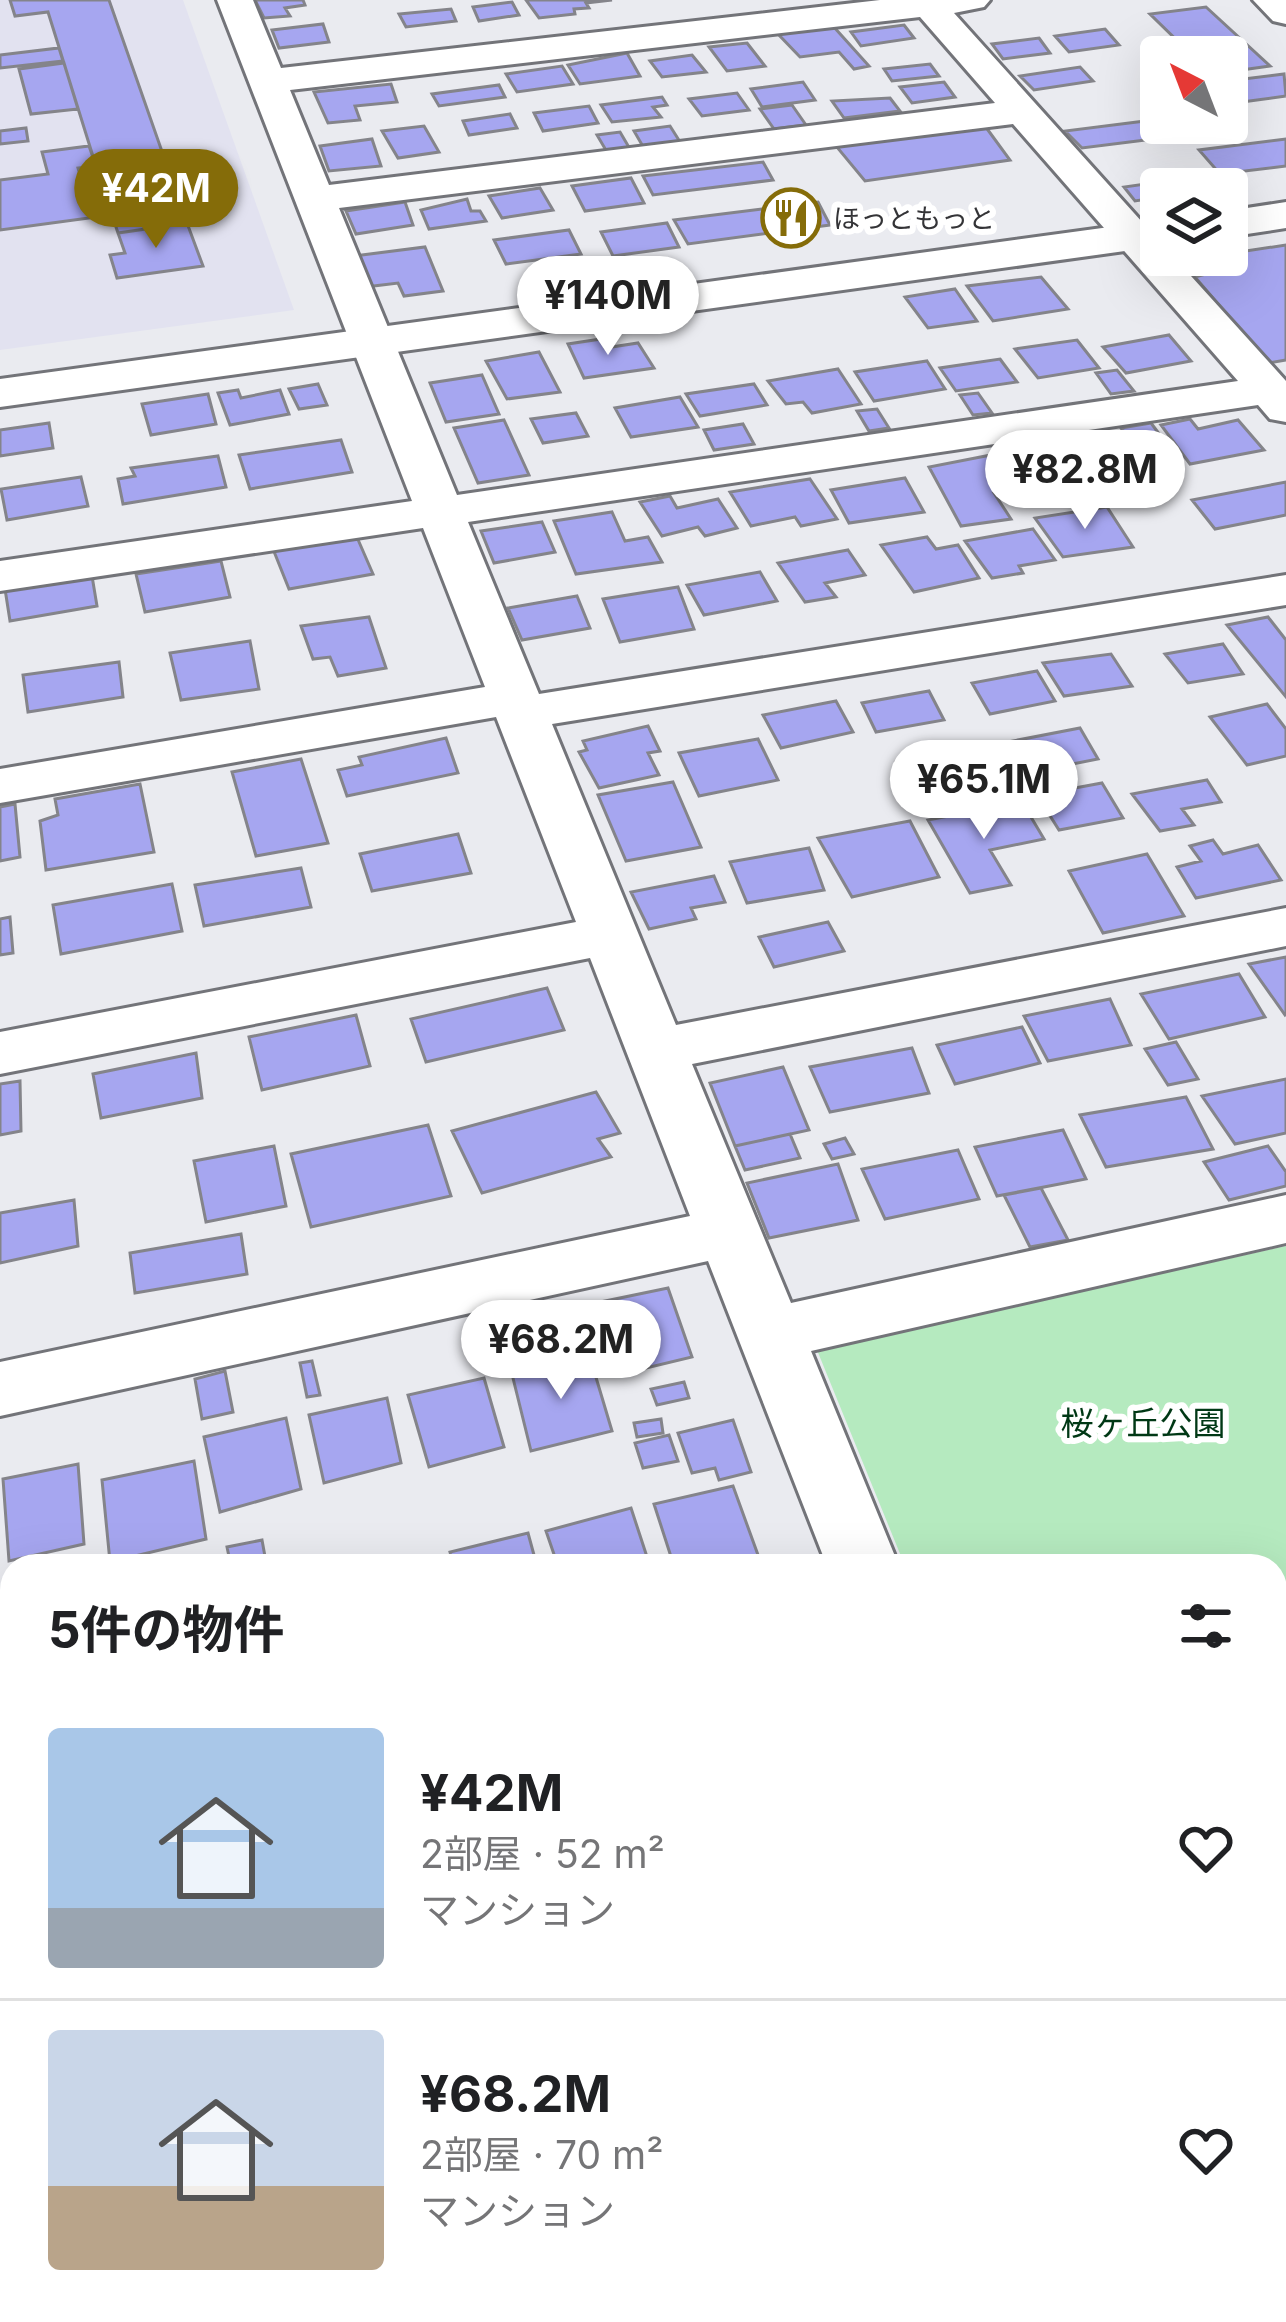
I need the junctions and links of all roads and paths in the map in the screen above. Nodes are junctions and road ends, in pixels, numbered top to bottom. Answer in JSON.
{"nodes":[{"id":1,"x":235,"y":0,"type":"edge"},
{"id":2,"x":972,"y":0,"type":"edge"},
{"id":3,"x":1271,"y":0,"type":"edge"},
{"id":4,"x":926,"y":3,"type":"edge"},
{"id":5,"x":1286,"y":13,"type":"edge"},
{"id":6,"x":268,"y":81,"type":"junction"},
{"id":7,"x":1023,"y":111,"type":"junction"},
{"id":8,"x":316,"y":200,"type":"junction"},
{"id":9,"x":1286,"y":215,"type":"edge"},
{"id":10,"x":1248,"y":221,"type":"edge"},
{"id":11,"x":1140,"y":227,"type":"edge"},
{"id":12,"x":1140,"y":236,"type":"edge"},
{"id":13,"x":1180,"y":276,"type":"edge"},
{"id":14,"x":373,"y":342,"type":"junction"},
{"id":15,"x":0,"y":393,"type":"edge"},
{"id":16,"x":1278,"y":400,"type":"edge"},
{"id":17,"x":442,"y":513,"type":"junction"},
{"id":18,"x":0,"y":577,"type":"edge"},
{"id":19,"x":1286,"y":590,"type":"edge"},
{"id":20,"x":519,"y":706,"type":"junction"},
{"id":21,"x":0,"y":786,"type":"edge"},
{"id":22,"x":1286,"y":927,"type":"edge"},
{"id":23,"x":611,"y":935,"type":"junction"},
{"id":24,"x":656,"y":1050,"type":"junction"},
{"id":25,"x":0,"y":1053,"type":"edge"},
{"id":26,"x":1286,"y":1219,"type":"edge"},
{"id":27,"x":730,"y":1232,"type":"junction"},
{"id":28,"x":770,"y":1334,"type":"junction"},
{"id":29,"x":0,"y":1389,"type":"edge"},
{"id":30,"x":858,"y":1554,"type":"edge"}],
"edges":[{"from":1,"to":6,"type":"street"},
{"from":2,"to":4,"type":"street"},
{"from":3,"to":5,"type":"street"},
{"from":4,"to":6,"type":"street"},
{"from":4,"to":7,"type":"street"},
{"from":6,"to":8,"type":"street"},
{"from":7,"to":8,"type":"street"},
{"from":7,"to":11,"type":"street"},
{"from":8,"to":14,"type":"street"},
{"from":9,"to":10,"type":"street"},
{"from":12,"to":14,"type":"street"},
{"from":13,"to":16,"type":"street"},
{"from":14,"to":15,"type":"street"},
{"from":14,"to":17,"type":"street"},
{"from":16,"to":17,"type":"street"},
{"from":17,"to":18,"type":"street"},
{"from":17,"to":20,"type":"street"},
{"from":19,"to":20,"type":"street"},
{"from":20,"to":21,"type":"street"},
{"from":20,"to":23,"type":"street"},
{"from":22,"to":24,"type":"street"},
{"from":23,"to":24,"type":"street"},
{"from":23,"to":25,"type":"street"},
{"from":24,"to":27,"type":"street"},
{"from":26,"to":28,"type":"street"},
{"from":27,"to":28,"type":"street"},
{"from":27,"to":29,"type":"street"},
{"from":28,"to":30,"type":"street"}]}
